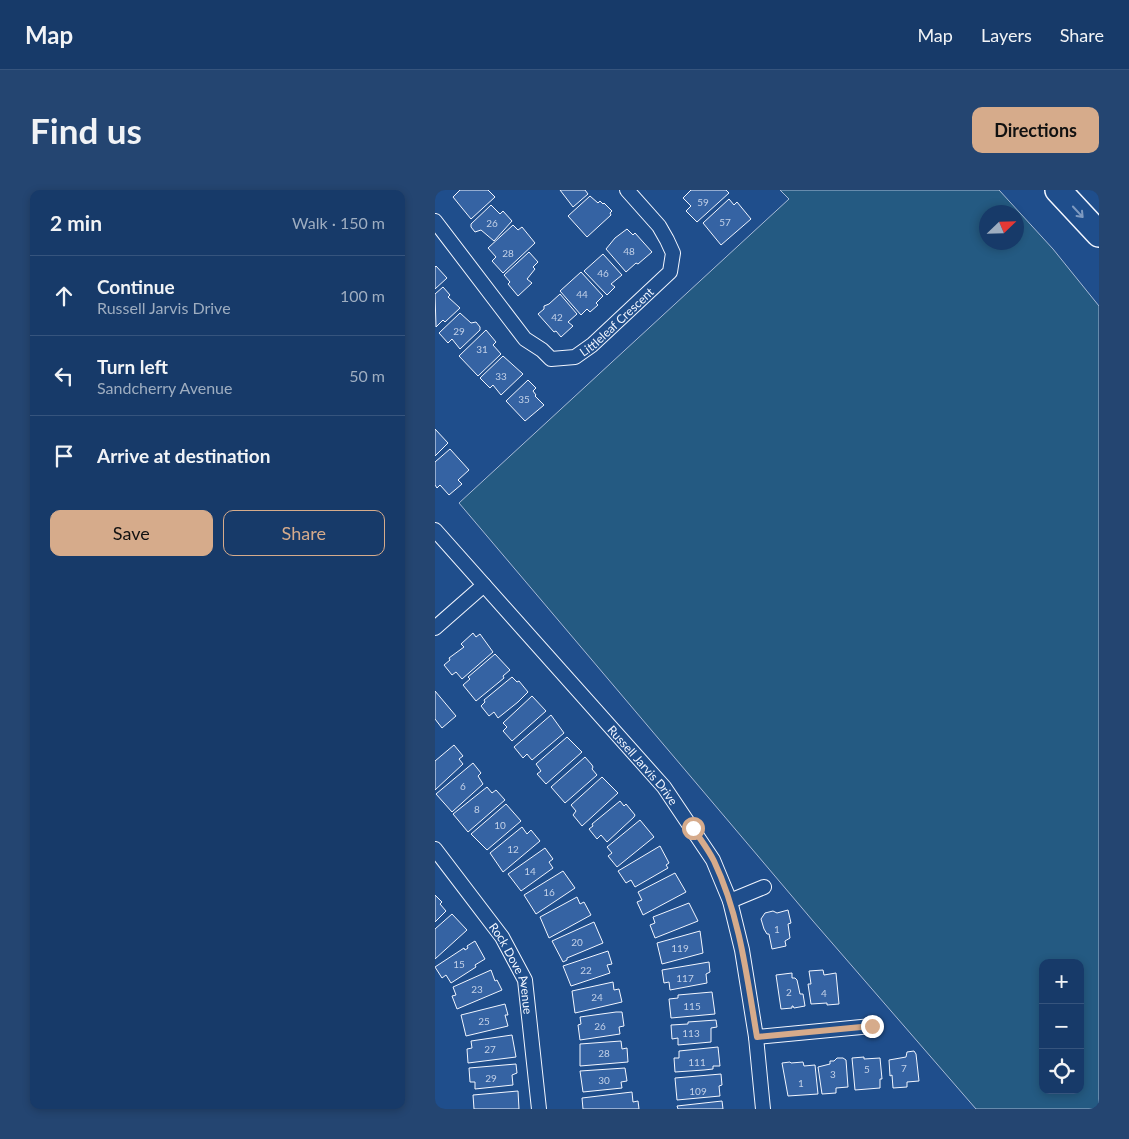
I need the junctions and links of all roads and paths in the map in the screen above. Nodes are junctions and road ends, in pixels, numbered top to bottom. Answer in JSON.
{"nodes":[{"id":1,"x":627,"y":190,"type":"edge"},
{"id":2,"x":1058,"y":190,"type":"edge"},
{"id":3,"x":435,"y":221,"type":"edge"},
{"id":4,"x":1099,"y":234,"type":"edge"},
{"id":5,"x":435,"y":530,"type":"edge"},
{"id":6,"x":484,"y":585,"type":"junction"},
{"id":7,"x":435,"y":628,"type":"edge"},
{"id":8,"x":435,"y":848,"type":"edge"},
{"id":9,"x":764,"y":887,"type":"dead end"},
{"id":10,"x":730,"y":901,"type":"junction"},
{"id":11,"x":872,"y":1026,"type":"dead end"},
{"id":12,"x":757,"y":1037,"type":"junction"},
{"id":13,"x":539,"y":1109,"type":"edge"},
{"id":14,"x":763,"y":1109,"type":"edge"}],
"edges":[{"from":1,"to":3,"type":"street","name":"Littleleaf Crescent"},
{"from":2,"to":4,"type":"highway","one_way":true},
{"from":5,"to":6,"type":"street","name":"Russell Jarvis Drive"},
{"from":6,"to":7,"type":"street"},
{"from":6,"to":10,"type":"street","name":"Russell Jarvis Drive"},
{"from":8,"to":13,"type":"street","name":"Rock Dove Avenue"},
{"from":9,"to":10,"type":"street"},
{"from":10,"to":12,"type":"street","name":"Russell Jarvis Drive"},
{"from":11,"to":12,"type":"street"},
{"from":12,"to":14,"type":"street","name":"Russell Jarvis Drive"}]}
